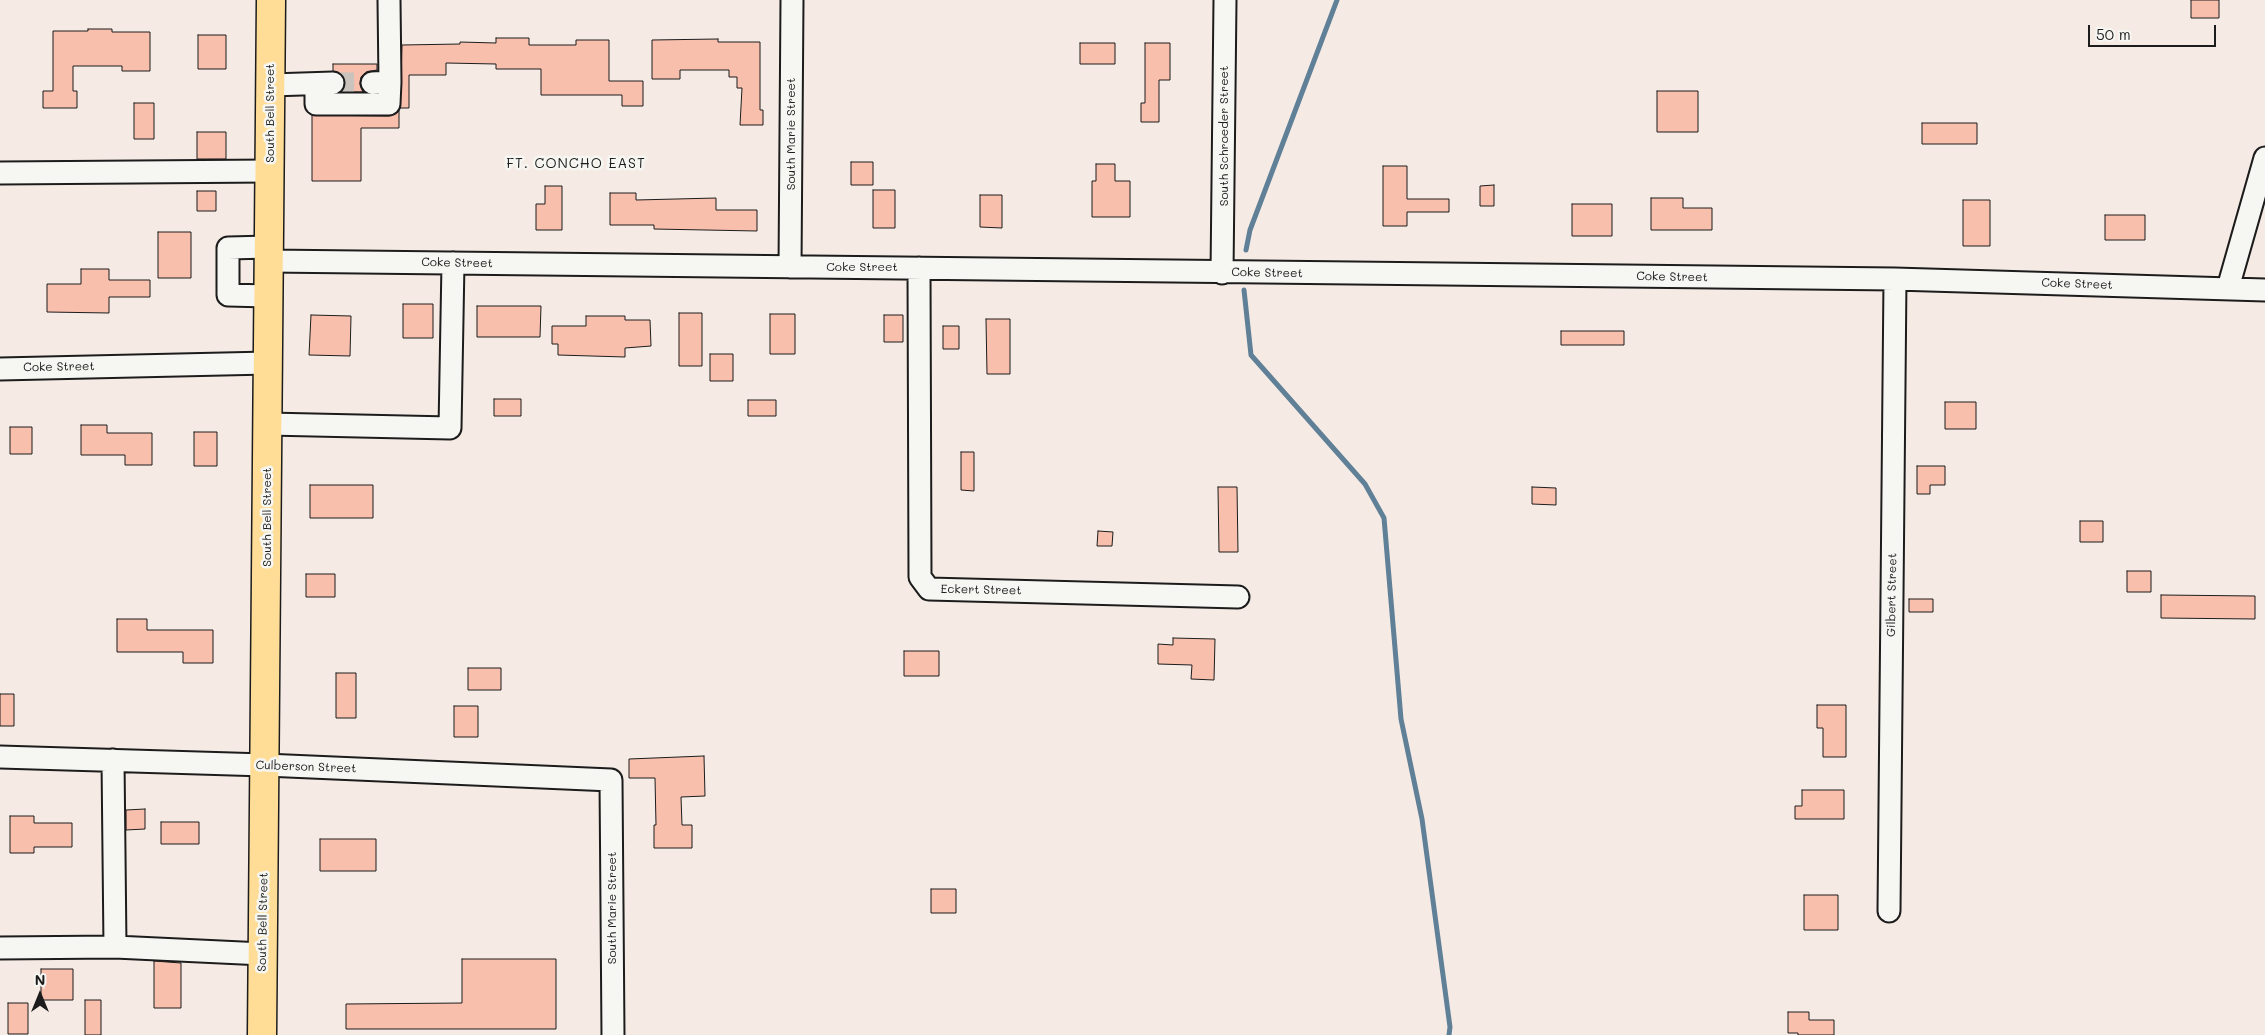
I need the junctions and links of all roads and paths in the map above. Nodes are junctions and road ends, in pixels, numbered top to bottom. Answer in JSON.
{"nodes":[{"id":1,"x":271,"y":0,"type":"edge"},
{"id":2,"x":389,"y":0,"type":"edge"},
{"id":3,"x":792,"y":0,"type":"edge"},
{"id":4,"x":1225,"y":0,"type":"edge"},
{"id":5,"x":271,"y":85,"type":"junction"},
{"id":6,"x":2265,"y":158,"type":"edge"},
{"id":7,"x":270,"y":171,"type":"junction"},
{"id":8,"x":0,"y":174,"type":"edge"},
{"id":9,"x":269,"y":254,"type":"junction"},
{"id":10,"x":453,"y":263,"type":"junction"},
{"id":11,"x":790,"y":267,"type":"junction"},
{"id":12,"x":919,"y":268,"type":"junction"},
{"id":13,"x":1222,"y":273,"type":"junction"},
{"id":14,"x":1895,"y":279,"type":"junction"},
{"id":15,"x":2228,"y":288,"type":"junction"},
{"id":16,"x":2265,"y":290,"type":"edge"},
{"id":17,"x":268,"y":296,"type":"junction"},
{"id":18,"x":268,"y":363,"type":"junction"},
{"id":19,"x":0,"y":369,"type":"edge"},
{"id":20,"x":268,"y":424,"type":"junction"},
{"id":21,"x":1238,"y":597,"type":"dead end"},
{"id":22,"x":0,"y":757,"type":"edge"},
{"id":23,"x":113,"y":760,"type":"junction"},
{"id":24,"x":265,"y":765,"type":"junction"},
{"id":25,"x":612,"y":780,"type":"joint"},
{"id":26,"x":1889,"y":911,"type":"dead end"},
{"id":27,"x":115,"y":947,"type":"junction"},
{"id":28,"x":0,"y":948,"type":"edge"},
{"id":29,"x":263,"y":954,"type":"junction"},
{"id":30,"x":262,"y":1035,"type":"edge"},
{"id":31,"x":612,"y":1035,"type":"edge"}],
"edges":[{"from":1,"to":5,"type":"main road","name":"South Bell Street"},
{"from":2,"to":5,"type":"street"},
{"from":3,"to":11,"type":"street","name":"South Marie Street"},
{"from":4,"to":13,"type":"street","name":"South Schroeder Street"},
{"from":5,"to":7,"type":"main road","name":"South Bell Street"},
{"from":6,"to":15,"type":"street"},
{"from":7,"to":8,"type":"street"},
{"from":7,"to":9,"type":"main road","name":"South Bell Street"},
{"from":9,"to":10,"type":"street","name":"Coke Street"},
{"from":9,"to":17,"type":"main road","name":"South Bell Street"},
{"from":9,"to":17,"type":"street","name":"Coke Street"},
{"from":10,"to":11,"type":"street","name":"Coke Street"},
{"from":10,"to":20,"type":"street"},
{"from":11,"to":12,"type":"street","name":"Coke Street"},
{"from":12,"to":13,"type":"street","name":"Coke Street"},
{"from":12,"to":21,"type":"street","name":"Eckert Street"},
{"from":13,"to":14,"type":"street","name":"Coke Street"},
{"from":14,"to":15,"type":"street","name":"Coke Street"},
{"from":14,"to":26,"type":"street","name":"Gilbert Street"},
{"from":15,"to":16,"type":"street","name":"Coke Street"},
{"from":17,"to":18,"type":"main road","name":"South Bell Street"},
{"from":18,"to":19,"type":"street","name":"Coke Street"},
{"from":18,"to":20,"type":"main road","name":"South Bell Street"},
{"from":20,"to":24,"type":"main road","name":"South Bell Street"},
{"from":22,"to":23,"type":"street","name":"Culberson Street"},
{"from":23,"to":24,"type":"street","name":"Culberson Street"},
{"from":23,"to":27,"type":"street"},
{"from":24,"to":25,"type":"street","name":"Culberson Street"},
{"from":24,"to":29,"type":"main road","name":"South Bell Street"},
{"from":25,"to":31,"type":"street","name":"South Marie Street"},
{"from":27,"to":28,"type":"street"},
{"from":27,"to":29,"type":"street"},
{"from":29,"to":30,"type":"main road","name":"South Bell Street"}]}
